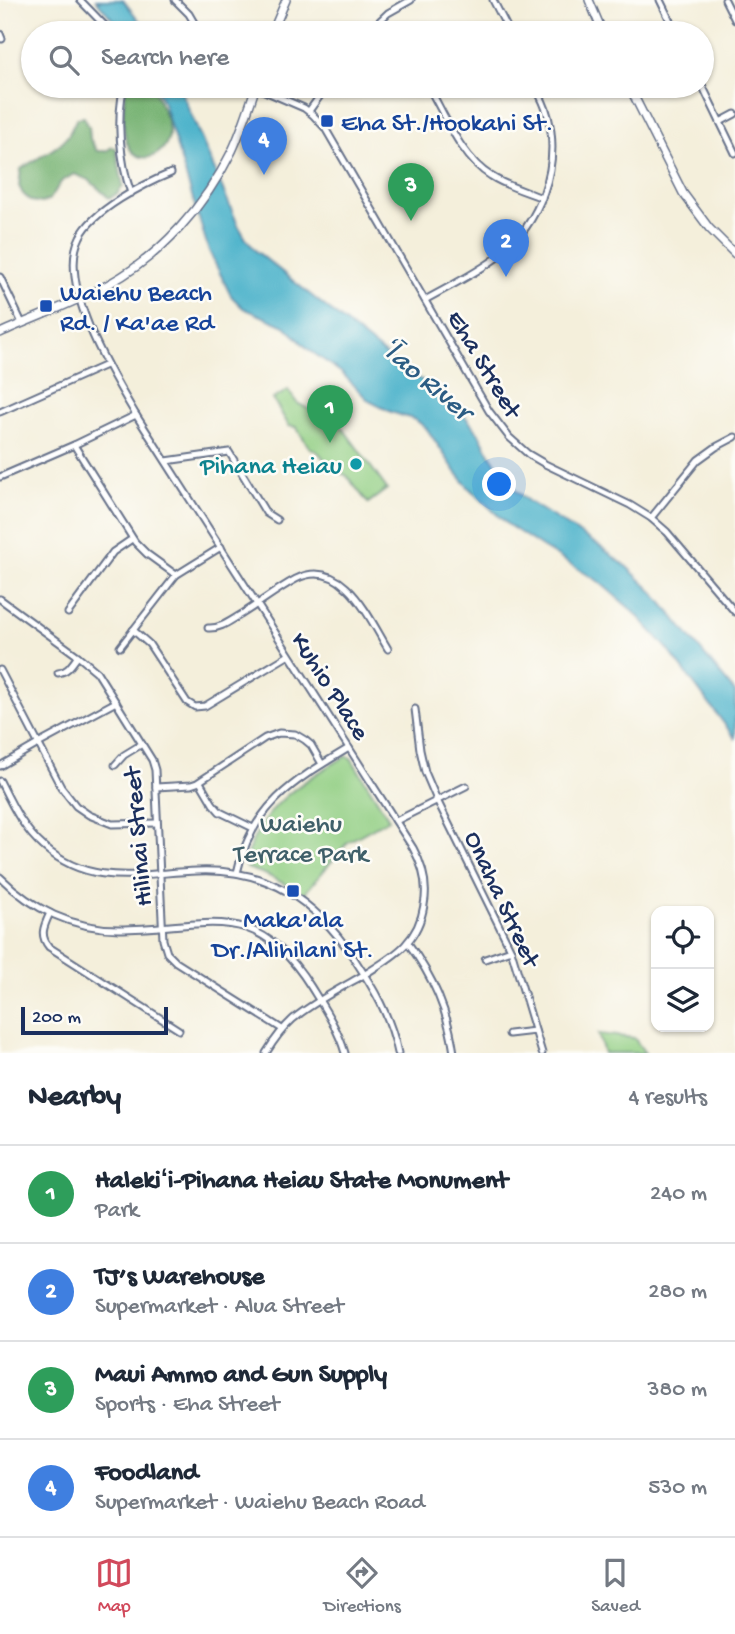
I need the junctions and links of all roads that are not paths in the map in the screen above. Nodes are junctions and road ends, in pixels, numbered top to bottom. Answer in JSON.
{"nodes":[{"id":1,"x":80,"y":0,"type":"edge"},
{"id":2,"x":175,"y":0,"type":"edge"},
{"id":3,"x":286,"y":0,"type":"edge"},
{"id":4,"x":411,"y":0,"type":"edge"},
{"id":5,"x":493,"y":0,"type":"edge"},
{"id":6,"x":589,"y":0,"type":"edge"},
{"id":7,"x":660,"y":0,"type":"edge"},
{"id":8,"x":725,"y":0,"type":"edge"},
{"id":9,"x":735,"y":20,"type":"edge"},
{"id":10,"x":102,"y":21,"type":"edge"},
{"id":11,"x":193,"y":21,"type":"edge"},
{"id":12,"x":276,"y":21,"type":"edge"},
{"id":13,"x":380,"y":21,"type":"edge"},
{"id":14,"x":504,"y":21,"type":"edge"},
{"id":15,"x":598,"y":21,"type":"edge"},
{"id":16,"x":670,"y":21,"type":"edge"},
{"id":17,"x":122,"y":98,"type":"edge"},
{"id":18,"x":251,"y":98,"type":"edge"},
{"id":19,"x":284,"y":98,"type":"edge"},
{"id":20,"x":318,"y":98,"type":"edge"},
{"id":21,"x":435,"y":98,"type":"edge"},
{"id":22,"x":541,"y":98,"type":"edge"},
{"id":23,"x":635,"y":98,"type":"edge"},
{"id":24,"x":708,"y":98,"type":"edge"},
{"id":25,"x":309,"y":111,"type":"junction"},
{"id":26,"x":735,"y":114,"type":"edge"},
{"id":27,"x":720,"y":122,"type":"junction"},
{"id":28,"x":735,"y":153,"type":"edge"},
{"id":29,"x":171,"y":173,"type":"dead end"},
{"id":30,"x":131,"y":193,"type":"junction"},
{"id":31,"x":542,"y":198,"type":"junction"},
{"id":32,"x":735,"y":254,"type":"edge"},
{"id":33,"x":0,"y":277,"type":"edge"},
{"id":34,"x":80,"y":298,"type":"junction"},
{"id":35,"x":425,"y":300,"type":"junction"},
{"id":36,"x":22,"y":323,"type":"junction"},
{"id":37,"x":0,"y":333,"type":"edge"},
{"id":38,"x":106,"y":365,"type":"junction"},
{"id":39,"x":0,"y":412,"type":"edge"},
{"id":40,"x":136,"y":415,"type":"junction"},
{"id":41,"x":735,"y":437,"type":"edge"},
{"id":42,"x":74,"y":445,"type":"junction"},
{"id":43,"x":166,"y":461,"type":"junction"},
{"id":44,"x":0,"y":477,"type":"edge"},
{"id":45,"x":651,"y":518,"type":"junction"},
{"id":46,"x":277,"y":520,"type":"dead end"},
{"id":47,"x":132,"y":539,"type":"junction"},
{"id":48,"x":220,"y":547,"type":"junction"},
{"id":49,"x":176,"y":575,"type":"junction"},
{"id":50,"x":0,"y":599,"type":"edge"},
{"id":51,"x":257,"y":605,"type":"junction"},
{"id":52,"x":68,"y":612,"type":"dead end"},
{"id":53,"x":735,"y":612,"type":"edge"},
{"id":54,"x":208,"y":628,"type":"dead end"},
{"id":55,"x":133,"y":630,"type":"junction"},
{"id":56,"x":120,"y":647,"type":"dead end"},
{"id":57,"x":388,"y":649,"type":"dead end"},
{"id":58,"x":289,"y":654,"type":"junction"},
{"id":59,"x":78,"y":656,"type":"junction"},
{"id":60,"x":0,"y":670,"type":"edge"},
{"id":61,"x":58,"y":673,"type":"dead end"},
{"id":62,"x":116,"y":702,"type":"junction"},
{"id":63,"x":195,"y":707,"type":"junction"},
{"id":64,"x":415,"y":709,"type":"dead end"},
{"id":65,"x":193,"y":716,"type":"dead end"},
{"id":66,"x":38,"y":744,"type":"junction"},
{"id":67,"x":142,"y":744,"type":"junction"},
{"id":68,"x":349,"y":748,"type":"junction"},
{"id":69,"x":323,"y":764,"type":"junction"},
{"id":70,"x":116,"y":765,"type":"dead end"},
{"id":71,"x":0,"y":766,"type":"edge"},
{"id":72,"x":0,"y":781,"type":"edge"},
{"id":73,"x":200,"y":782,"type":"junction"},
{"id":74,"x":466,"y":786,"type":"dead end"},
{"id":75,"x":156,"y":787,"type":"junction"},
{"id":76,"x":437,"y":800,"type":"junction"},
{"id":77,"x":396,"y":821,"type":"junction"},
{"id":78,"x":157,"y":823,"type":"junction"},
{"id":79,"x":253,"y":828,"type":"junction"},
{"id":80,"x":237,"y":873,"type":"junction"},
{"id":81,"x":160,"y":874,"type":"junction"},
{"id":82,"x":0,"y":877,"type":"edge"},
{"id":83,"x":50,"y":913,"type":"junction"},
{"id":84,"x":162,"y":925,"type":"junction"},
{"id":85,"x":408,"y":943,"type":"junction"},
{"id":86,"x":511,"y":950,"type":"junction"},
{"id":87,"x":485,"y":959,"type":"dead end"},
{"id":88,"x":364,"y":974,"type":"junction"},
{"id":89,"x":320,"y":1001,"type":"junction"},
{"id":90,"x":282,"y":1029,"type":"junction"},
{"id":91,"x":179,"y":1030,"type":"dead end"},
{"id":92,"x":535,"y":1031,"type":"junction"},
{"id":93,"x":509,"y":1034,"type":"dead end"},
{"id":94,"x":266,"y":1053,"type":"edge"},
{"id":95,"x":345,"y":1053,"type":"edge"},
{"id":96,"x":398,"y":1053,"type":"edge"},
{"id":97,"x":454,"y":1053,"type":"edge"},
{"id":98,"x":542,"y":1053,"type":"edge"}],
"edges":[{"from":1,"to":10,"type":"street"},
{"from":2,"to":11,"type":"street"},
{"from":3,"to":12,"type":"street"},
{"from":4,"to":13,"type":"street"},
{"from":5,"to":14,"type":"street"},
{"from":6,"to":15,"type":"street"},
{"from":7,"to":16,"type":"street"},
{"from":8,"to":9,"type":"street"},
{"from":17,"to":30,"type":"street"},
{"from":18,"to":34,"type":"street"},
{"from":19,"to":25,"type":"street","name":"Eha Street"},
{"from":20,"to":25,"type":"street"},
{"from":21,"to":31,"type":"street"},
{"from":22,"to":31,"type":"street"},
{"from":23,"to":32,"type":"street"},
{"from":24,"to":27,"type":"street"},
{"from":25,"to":35,"type":"street","name":"Eha Street"},
{"from":26,"to":27,"type":"street"},
{"from":27,"to":28,"type":"street"},
{"from":29,"to":30,"type":"street","name":"Kuhio Place"},
{"from":30,"to":34,"type":"street","name":"Kuhio Place"},
{"from":31,"to":35,"type":"street"},
{"from":33,"to":36,"type":"street"},
{"from":34,"to":36,"type":"street"},
{"from":34,"to":38,"type":"street","name":"Kuhio Place"},
{"from":35,"to":45,"type":"street","name":"Eha Street"},
{"from":36,"to":37,"type":"street"},
{"from":38,"to":39,"type":"street"},
{"from":38,"to":40,"type":"street","name":"Kuhio Place"},
{"from":40,"to":42,"type":"street"},
{"from":40,"to":43,"type":"street","name":"Kuhio Place"},
{"from":41,"to":45,"type":"street"},
{"from":42,"to":44,"type":"street"},
{"from":42,"to":47,"type":"street"},
{"from":43,"to":46,"type":"street"},
{"from":43,"to":48,"type":"street","name":"Kuhio Place"},
{"from":45,"to":53,"type":"street","name":"Eha Street"},
{"from":47,"to":49,"type":"street"},
{"from":47,"to":52,"type":"street"},
{"from":48,"to":49,"type":"street"},
{"from":48,"to":51,"type":"street","name":"Kuhio Place"},
{"from":49,"to":55,"type":"street"},
{"from":50,"to":59,"type":"street","name":"Hilinai Street"},
{"from":51,"to":54,"type":"street"},
{"from":51,"to":57,"type":"street"},
{"from":51,"to":58,"type":"street","name":"Kuhio Place"},
{"from":55,"to":56,"type":"street"},
{"from":55,"to":63,"type":"street"},
{"from":58,"to":63,"type":"street"},
{"from":58,"to":68,"type":"street","name":"Kuhio Place"},
{"from":59,"to":61,"type":"street"},
{"from":59,"to":62,"type":"street","name":"Hilinai Street"},
{"from":60,"to":66,"type":"street"},
{"from":62,"to":66,"type":"street"},
{"from":62,"to":67,"type":"street","name":"Hilinai Street"},
{"from":63,"to":65,"type":"street"},
{"from":64,"to":76,"type":"street","name":"Onaha Street"},
{"from":66,"to":71,"type":"street"},
{"from":66,"to":78,"type":"street"},
{"from":67,"to":70,"type":"street"},
{"from":67,"to":75,"type":"street","name":"Hilinai Street"},
{"from":68,"to":69,"type":"street"},
{"from":68,"to":77,"type":"street","name":"Kuhio Place"},
{"from":69,"to":73,"type":"street"},
{"from":69,"to":79,"type":"street"},
{"from":72,"to":81,"type":"street"},
{"from":73,"to":75,"type":"street"},
{"from":73,"to":79,"type":"street"},
{"from":74,"to":76,"type":"street"},
{"from":75,"to":78,"type":"street","name":"Hilinai Street"},
{"from":76,"to":77,"type":"street"},
{"from":76,"to":86,"type":"street","name":"Onaha Street"},
{"from":77,"to":85,"type":"street","name":"Kuhio Place"},
{"from":78,"to":81,"type":"street","name":"Hilinai Street"},
{"from":79,"to":80,"type":"street"},
{"from":80,"to":81,"type":"street"},
{"from":80,"to":88,"type":"street"},
{"from":81,"to":84,"type":"street","name":"Hilinai Street"},
{"from":82,"to":83,"type":"street"},
{"from":83,"to":84,"type":"street"},
{"from":83,"to":91,"type":"street"},
{"from":84,"to":89,"type":"street"},
{"from":84,"to":90,"type":"street","name":"Hilinai Street"},
{"from":85,"to":88,"type":"street","name":"Kuhio Place"},
{"from":85,"to":97,"type":"street"},
{"from":86,"to":87,"type":"street"},
{"from":86,"to":92,"type":"street","name":"Onaha Street"},
{"from":88,"to":89,"type":"street","name":"Kuhio Place"},
{"from":88,"to":96,"type":"street"},
{"from":89,"to":90,"type":"street","name":"Kuhio Place"},
{"from":89,"to":95,"type":"street"},
{"from":90,"to":94,"type":"street","name":"Kuhio Place"},
{"from":92,"to":93,"type":"street"},
{"from":92,"to":98,"type":"street","name":"Onaha Street"}]}
